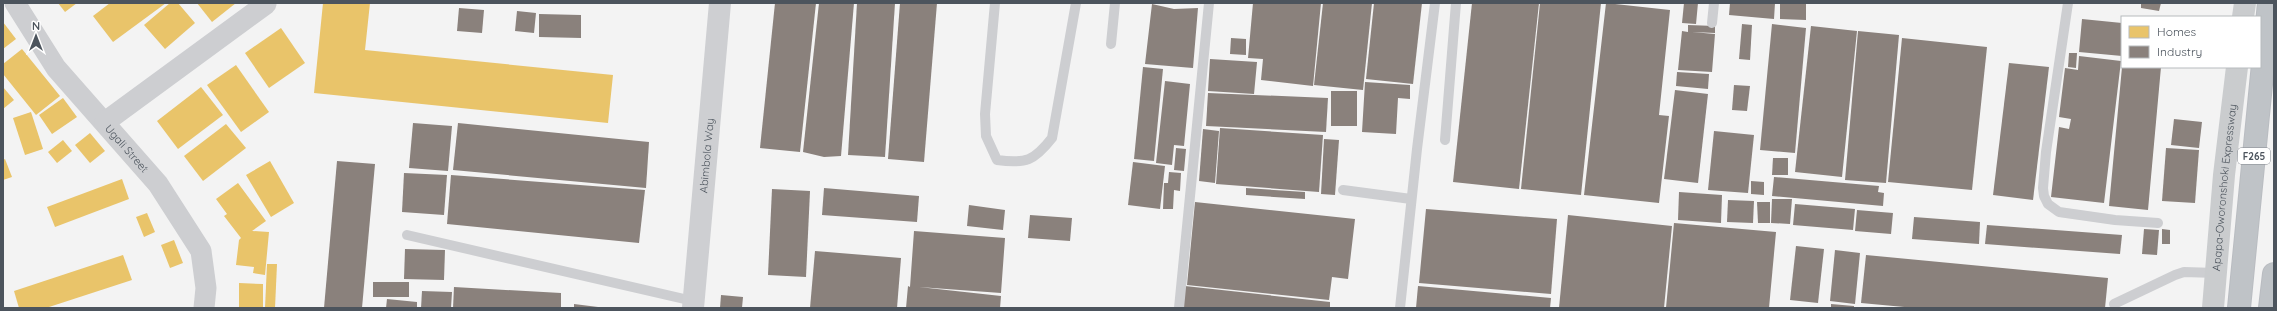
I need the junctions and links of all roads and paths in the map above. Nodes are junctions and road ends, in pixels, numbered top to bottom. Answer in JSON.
{"nodes":[{"id":1,"x":15,"y":3,"type":"edge"},
{"id":2,"x":720,"y":3,"type":"edge"},
{"id":3,"x":995,"y":3,"type":"edge"},
{"id":4,"x":1076,"y":3,"type":"edge"},
{"id":5,"x":1115,"y":3,"type":"edge"},
{"id":6,"x":1209,"y":3,"type":"edge"},
{"id":7,"x":1435,"y":3,"type":"edge"},
{"id":8,"x":1456,"y":3,"type":"edge"},
{"id":9,"x":1714,"y":3,"type":"edge"},
{"id":10,"x":2068,"y":3,"type":"edge"},
{"id":11,"x":2244,"y":3,"type":"edge"},
{"id":12,"x":2269,"y":3,"type":"edge"},
{"id":13,"x":266,"y":4,"type":"dead end"},
{"id":14,"x":2243,"y":16,"type":"edge"},
{"id":15,"x":1712,"y":23,"type":"dead end"},
{"id":16,"x":1111,"y":44,"type":"dead end"},
{"id":17,"x":2237,"y":68,"type":"edge"},
{"id":18,"x":105,"y":122,"type":"junction"},
{"id":19,"x":1445,"y":140,"type":"dead end"},
{"id":20,"x":1343,"y":190,"type":"dead end"},
{"id":21,"x":1411,"y":199,"type":"junction"},
{"id":22,"x":2158,"y":223,"type":"dead end"},
{"id":23,"x":407,"y":234,"type":"dead end"},
{"id":24,"x":2216,"y":273,"type":"junction"},
{"id":25,"x":2274,"y":274,"type":"edge"},
{"id":26,"x":2114,"y":304,"type":"dead end"},
{"id":27,"x":693,"y":305,"type":"edge"},
{"id":28,"x":204,"y":308,"type":"edge"},
{"id":29,"x":1179,"y":308,"type":"edge"},
{"id":30,"x":1400,"y":308,"type":"edge"},
{"id":31,"x":2213,"y":308,"type":"edge"},
{"id":32,"x":2239,"y":308,"type":"edge"},
{"id":33,"x":2270,"y":308,"type":"edge"}],
"edges":[{"from":1,"to":18,"type":"street","name":"Ugali Street"},
{"from":2,"to":27,"type":"street","name":"Abimbola Way"},
{"from":3,"to":4,"type":"lane"},
{"from":5,"to":16,"type":"lane"},
{"from":6,"to":29,"type":"lane"},
{"from":7,"to":21,"type":"lane"},
{"from":8,"to":19,"type":"lane"},
{"from":9,"to":15,"type":"lane"},
{"from":10,"to":22,"type":"lane"},
{"from":11,"to":14,"type":"main road"},
{"from":12,"to":32,"type":"highway","number":"F265"},
{"from":13,"to":18,"type":"street"},
{"from":17,"to":24,"type":"main road","name":"Apapa-Oworonshoki Expressway"},
{"from":18,"to":28,"type":"street","name":"Ugali Street"},
{"from":20,"to":21,"type":"lane"},
{"from":21,"to":30,"type":"lane"},
{"from":23,"to":27,"type":"lane"},
{"from":24,"to":26,"type":"lane"},
{"from":24,"to":31,"type":"main road","name":"Apapa-Oworonshoki Expressway"},
{"from":25,"to":33,"type":"highway"}]}
